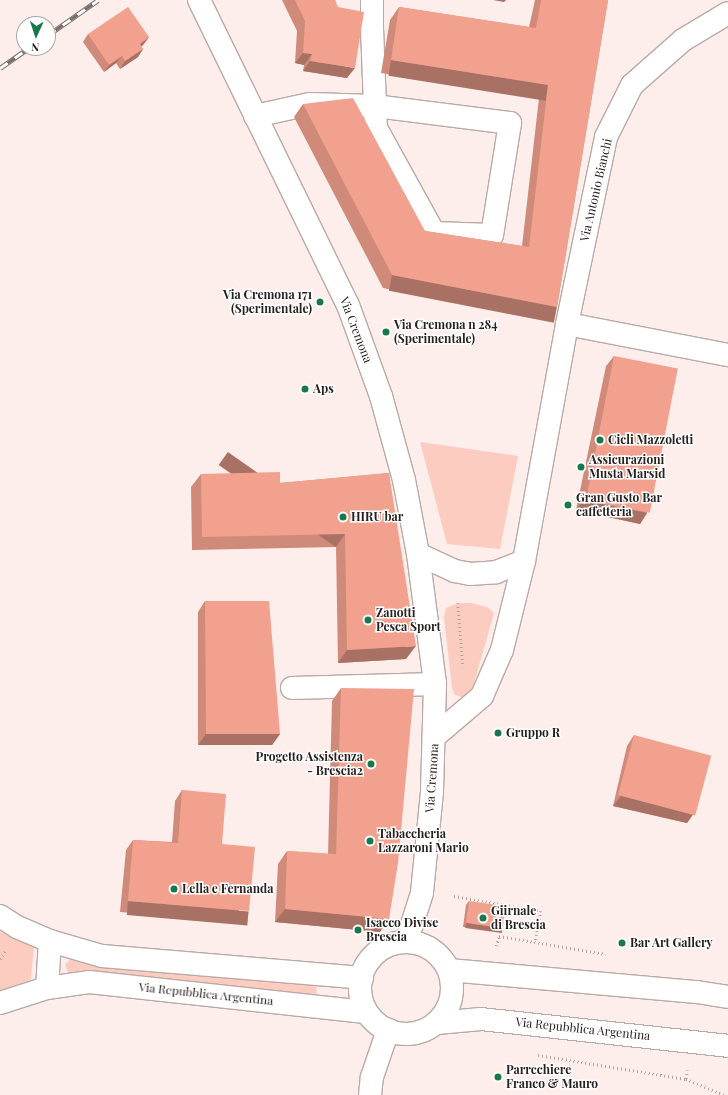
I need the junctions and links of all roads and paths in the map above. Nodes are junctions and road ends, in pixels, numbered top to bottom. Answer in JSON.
{"nodes":[{"id":1,"x":199,"y":0,"type":"edge"},
{"id":2,"x":372,"y":0,"type":"edge"},
{"id":3,"x":728,"y":13,"type":"edge"},
{"id":4,"x":375,"y":106,"type":"junction"},
{"id":5,"x":255,"y":116,"type":"junction"},
{"id":6,"x":566,"y":324,"type":"junction"},
{"id":7,"x":728,"y":355,"type":"edge"},
{"id":8,"x":418,"y":554,"type":"junction"},
{"id":9,"x":524,"y":561,"type":"junction"},
{"id":10,"x":458,"y":603,"type":"dead end"},
{"id":11,"x":464,"y":671,"type":"dead end"},
{"id":12,"x":435,"y":684,"type":"junction"},
{"id":13,"x":292,"y":688,"type":"dead end"},
{"id":14,"x":435,"y":736,"type":"junction"},
{"id":15,"x":454,"y":896,"type":"dead end"},
{"id":16,"x":0,"y":916,"type":"edge"},
{"id":17,"x":50,"y":940,"type":"junction"},
{"id":18,"x":407,"y":940,"type":"junction"},
{"id":19,"x":535,"y":942,"type":"dead end"},
{"id":20,"x":449,"y":970,"type":"junction"},
{"id":21,"x":362,"y":978,"type":"junction"},
{"id":22,"x":47,"y":988,"type":"junction"},
{"id":23,"x":728,"y":997,"type":"edge"},
{"id":24,"x":0,"y":1004,"type":"edge"},
{"id":25,"x":365,"y":1012,"type":"junction"},
{"id":26,"x":437,"y":1023,"type":"junction"},
{"id":27,"x":388,"y":1030,"type":"junction"},
{"id":28,"x":728,"y":1046,"type":"edge"},
{"id":29,"x":536,"y":1055,"type":"dead end"},
{"id":30,"x":370,"y":1095,"type":"edge"},
{"id":31,"x":724,"y":1095,"type":"edge"}],
"edges":[{"from":1,"to":5,"type":"street","name":"Via Cremona"},
{"from":2,"to":4,"type":"street"},
{"from":3,"to":6,"type":"street","name":"Via Antonio Bianchi"},
{"from":4,"to":4,"type":"street"},
{"from":4,"to":5,"type":"street"},
{"from":5,"to":8,"type":"street","name":"Via Cremona"},
{"from":6,"to":7,"type":"street"},
{"from":6,"to":9,"type":"street","name":"Via Antonio Bianchi"},
{"from":8,"to":9,"type":"street"},
{"from":8,"to":12,"type":"street","name":"Via Cremona"},
{"from":9,"to":14,"type":"street","name":"Via Antonio Bianchi"},
{"from":10,"to":11,"type":"path"},
{"from":12,"to":13,"type":"street"},
{"from":12,"to":14,"type":"street","name":"Via Cremona"},
{"from":14,"to":18,"type":"street","name":"Via Cremona"},
{"from":15,"to":19,"type":"path"},
{"from":16,"to":17,"type":"street"},
{"from":17,"to":21,"type":"street"},
{"from":17,"to":22,"type":"street"},
{"from":18,"to":20,"type":"street","name":"Via Repubblica Argentina"},
{"from":18,"to":21,"type":"street"},
{"from":20,"to":23,"type":"street"},
{"from":20,"to":26,"type":"street","name":"Via Repubblica Argentina"},
{"from":21,"to":25,"type":"street"},
{"from":22,"to":24,"type":"street","name":"Via Repubblica Argentina"},
{"from":22,"to":25,"type":"street","name":"Via Repubblica Argentina"},
{"from":25,"to":27,"type":"street","name":"Via Repubblica Argentina"},
{"from":26,"to":27,"type":"street","name":"Via Repubblica Argentina"},
{"from":26,"to":28,"type":"street","name":"Via Repubblica Argentina"},
{"from":27,"to":30,"type":"street"},
{"from":29,"to":31,"type":"path"}]}
